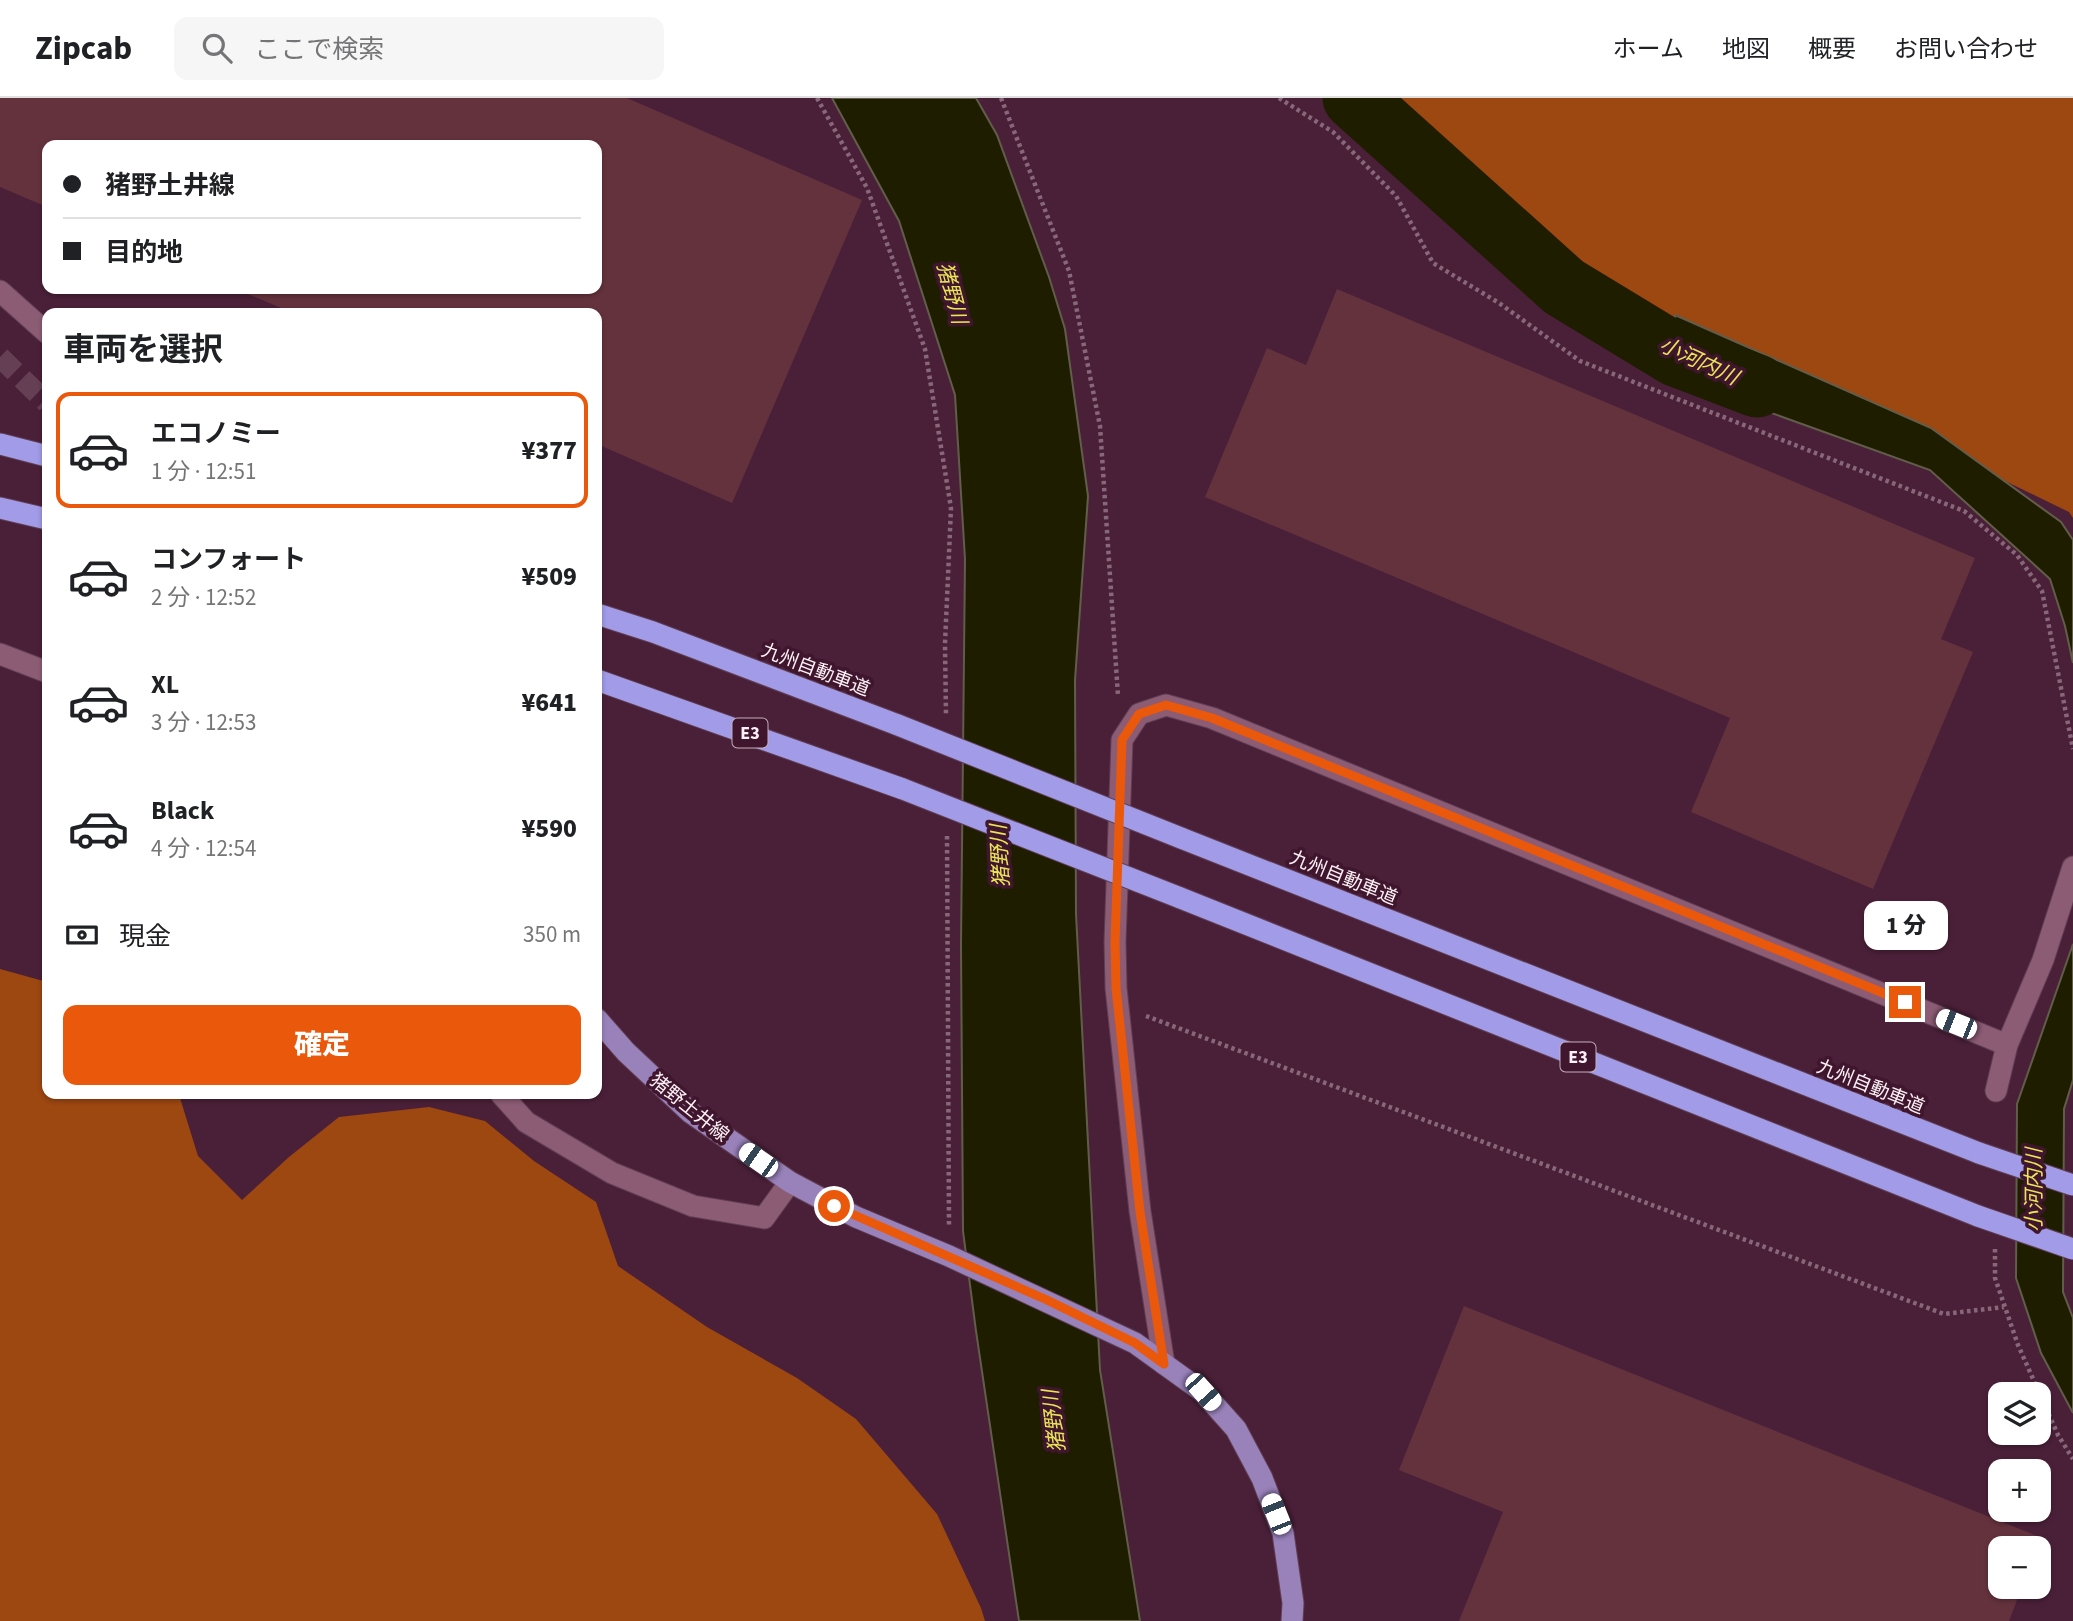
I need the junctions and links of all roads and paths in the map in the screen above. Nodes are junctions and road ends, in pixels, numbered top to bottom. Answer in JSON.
{"nodes":[{"id":1,"x":817,"y":98,"type":"edge"},
{"id":2,"x":1001,"y":98,"type":"edge"},
{"id":3,"x":1279,"y":98,"type":"edge"},
{"id":4,"x":0,"y":291,"type":"edge"},
{"id":5,"x":42,"y":329,"type":"edge"},
{"id":6,"x":0,"y":444,"type":"edge"},
{"id":7,"x":42,"y":455,"type":"edge"},
{"id":8,"x":0,"y":508,"type":"edge"},
{"id":9,"x":42,"y":518,"type":"edge"},
{"id":10,"x":602,"y":616,"type":"edge"},
{"id":11,"x":0,"y":654,"type":"edge"},
{"id":12,"x":42,"y":670,"type":"edge"},
{"id":13,"x":602,"y":682,"type":"edge"},
{"id":14,"x":946,"y":727,"type":"dead end"},
{"id":15,"x":1122,"y":740,"type":"junction"},
{"id":16,"x":2073,"y":749,"type":"edge"},
{"id":17,"x":946,"y":824,"type":"dead end"},
{"id":18,"x":2073,"y":867,"type":"edge"},
{"id":19,"x":1118,"y":1005,"type":"junction"},
{"id":20,"x":602,"y":1025,"type":"edge"},
{"id":21,"x":2007,"y":1045,"type":"junction"},
{"id":22,"x":1996,"y":1091,"type":"dead end"},
{"id":23,"x":505,"y":1099,"type":"edge"},
{"id":24,"x":790,"y":1182,"type":"junction"},
{"id":25,"x":2073,"y":1185,"type":"edge"},
{"id":26,"x":2073,"y":1250,"type":"edge"},
{"id":27,"x":949,"y":1255,"type":"junction"},
{"id":28,"x":1995,"y":1278,"type":"dead end"},
{"id":29,"x":2004,"y":1307,"type":"junction"},
{"id":30,"x":1164,"y":1364,"type":"junction"},
{"id":31,"x":2073,"y":1460,"type":"edge"},
{"id":32,"x":1292,"y":1621,"type":"edge"}],
"edges":[{"from":1,"to":14,"type":"path"},
{"from":2,"to":15,"type":"path"},
{"from":3,"to":16,"type":"path"},
{"from":4,"to":5,"type":"street"},
{"from":6,"to":7,"type":"highway"},
{"from":8,"to":9,"type":"highway"},
{"from":10,"to":25,"type":"highway","name":"九州自動車道","bridge":true},
{"from":11,"to":12,"type":"street"},
{"from":13,"to":26,"type":"highway","number":"E3","bridge":true},
{"from":15,"to":19,"type":"street"},
{"from":15,"to":21,"type":"street"},
{"from":17,"to":27,"type":"path"},
{"from":18,"to":21,"type":"street"},
{"from":19,"to":29,"type":"path"},
{"from":19,"to":30,"type":"street"},
{"from":20,"to":24,"type":"main road","name":"猪野土井線"},
{"from":21,"to":22,"type":"street"},
{"from":23,"to":24,"type":"street"},
{"from":24,"to":27,"type":"main road","name":"猪野土井線"},
{"from":27,"to":30,"type":"main road","name":"猪野土井線"},
{"from":28,"to":29,"type":"path"},
{"from":29,"to":31,"type":"path"},
{"from":30,"to":32,"type":"main road","name":"猪野土井線"}]}
